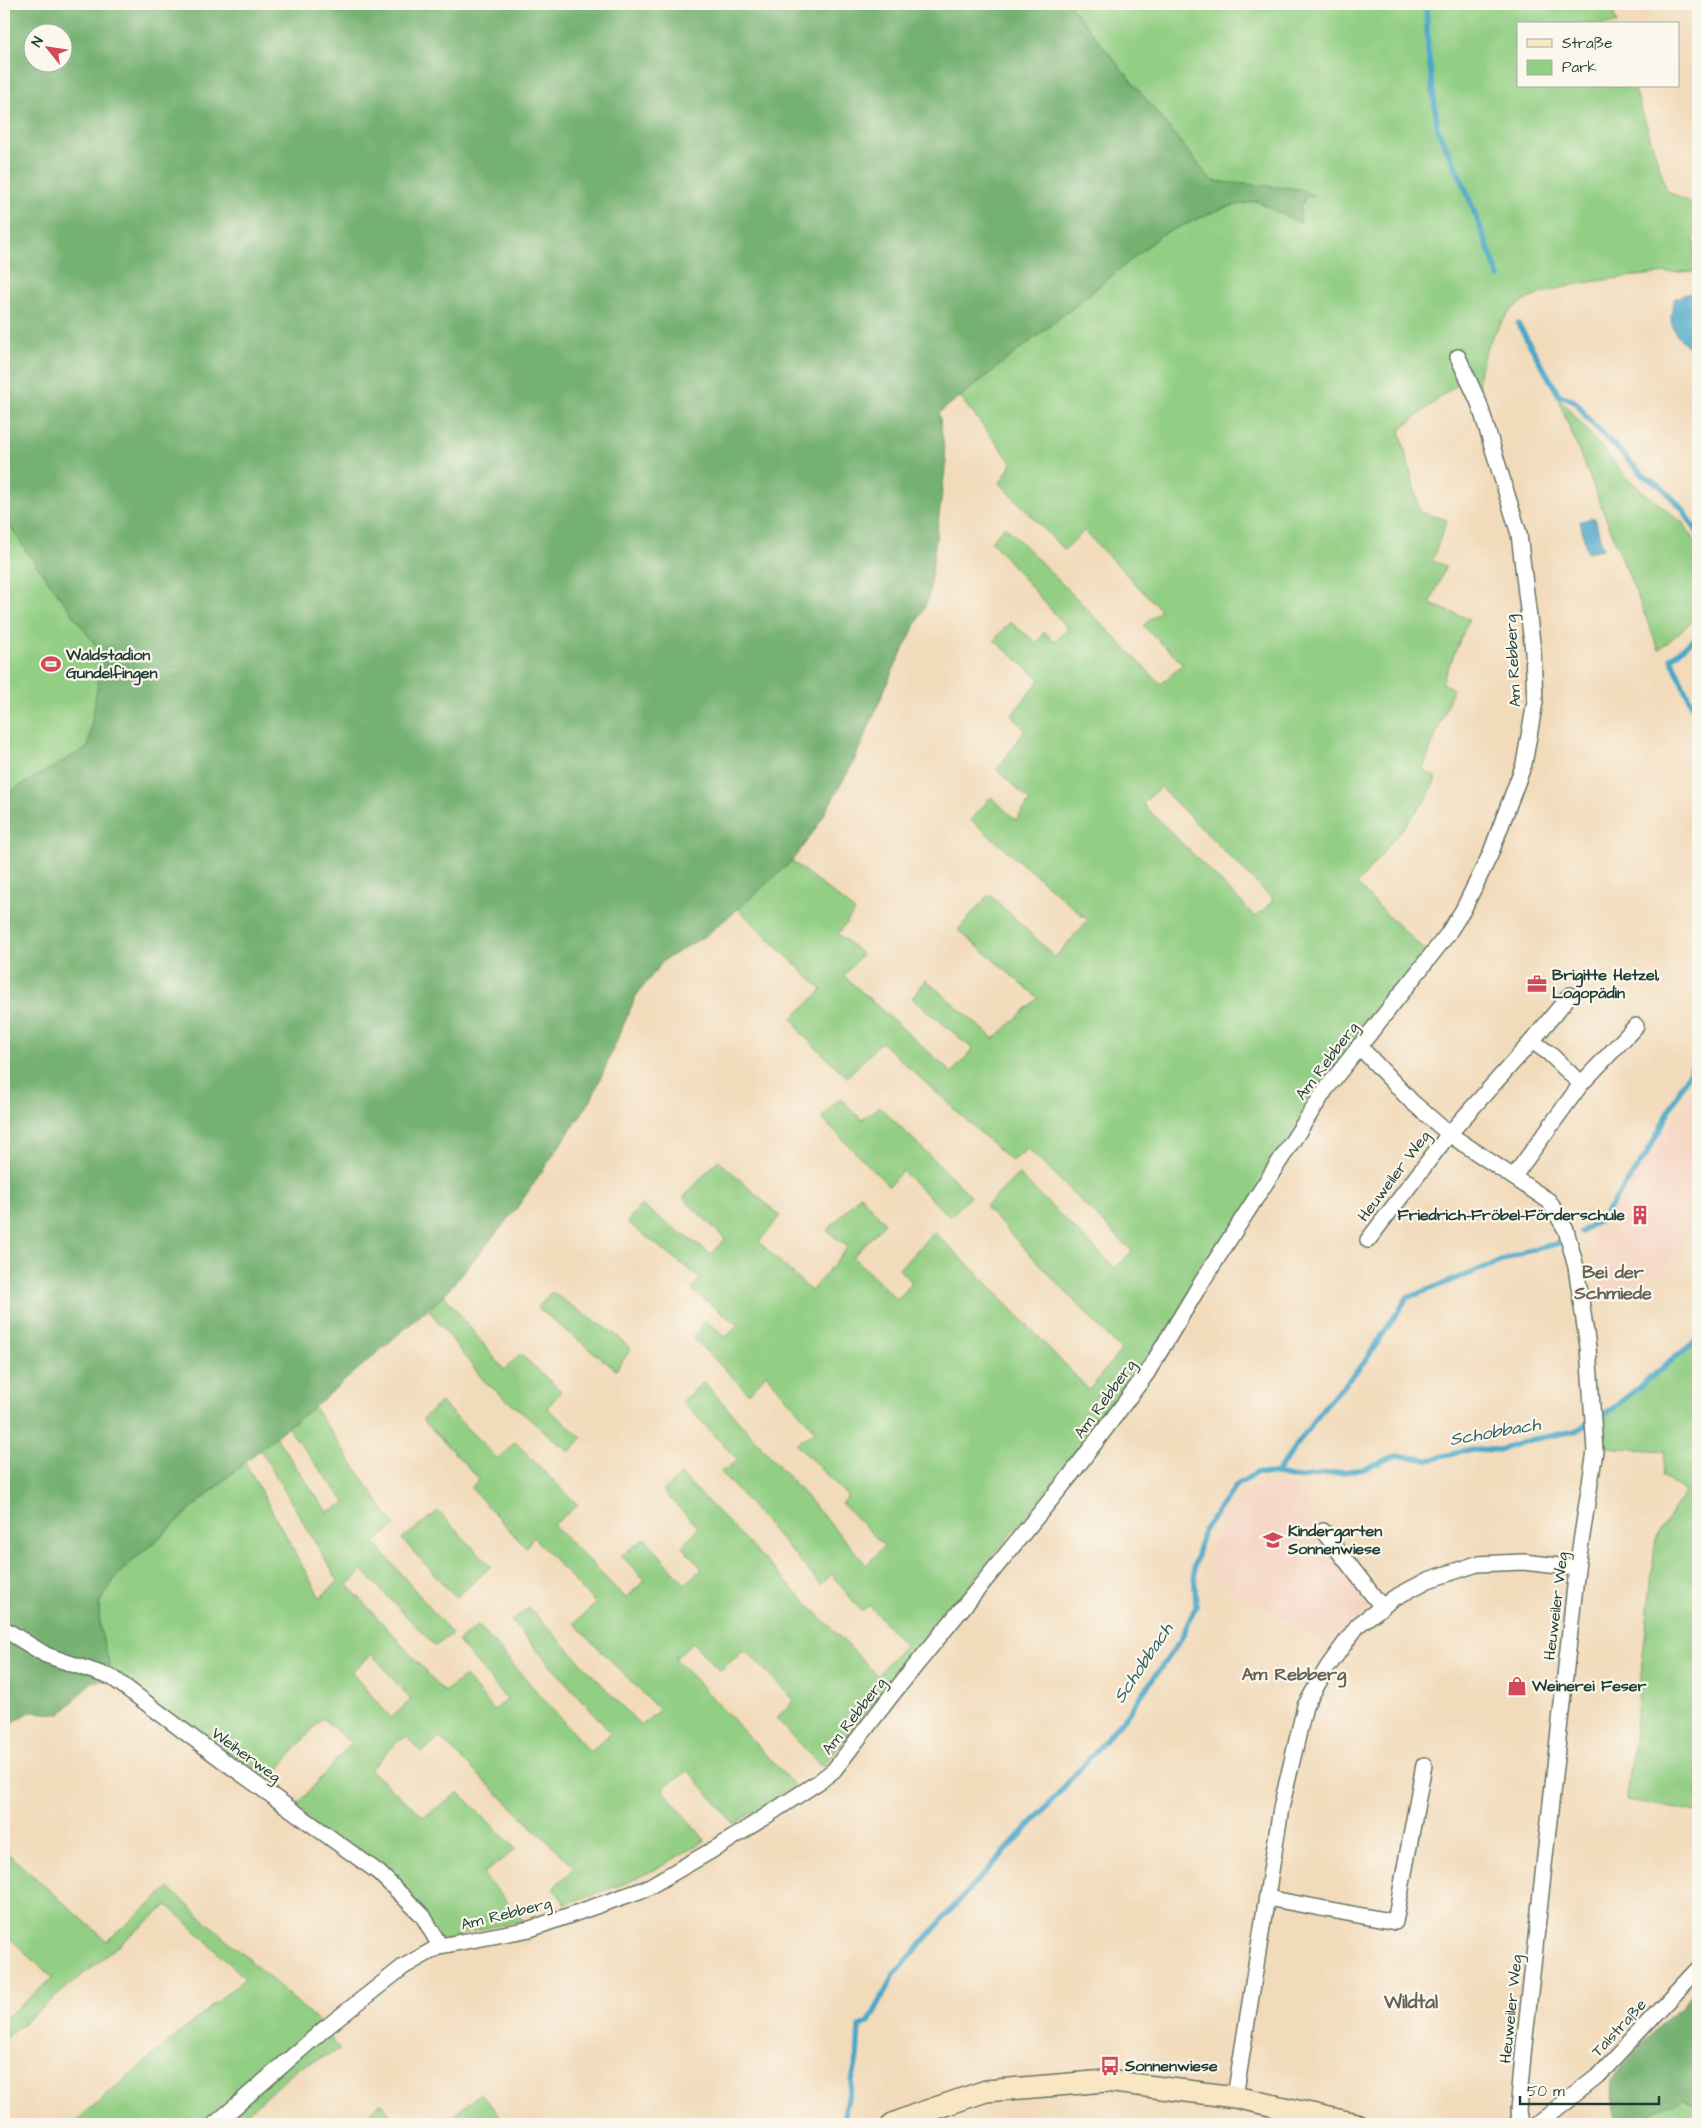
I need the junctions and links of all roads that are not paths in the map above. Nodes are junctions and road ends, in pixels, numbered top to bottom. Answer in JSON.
{"nodes":[{"id":1,"x":1458,"y":357,"type":"dead end"},
{"id":2,"x":1570,"y":995,"type":"dead end"},
{"id":3,"x":1636,"y":1026,"type":"dead end"},
{"id":4,"x":1532,"y":1041,"type":"junction"},
{"id":5,"x":1359,"y":1046,"type":"junction"},
{"id":6,"x":1581,"y":1084,"type":"junction"},
{"id":7,"x":1449,"y":1134,"type":"junction"},
{"id":8,"x":1514,"y":1176,"type":"junction"},
{"id":9,"x":1368,"y":1240,"type":"dead end"},
{"id":10,"x":1323,"y":1531,"type":"dead end"},
{"id":11,"x":1577,"y":1568,"type":"junction"},
{"id":12,"x":1382,"y":1607,"type":"junction"},
{"id":13,"x":4,"y":1629,"type":"edge"},
{"id":14,"x":1424,"y":1764,"type":"dead end"},
{"id":15,"x":1267,"y":1898,"type":"junction"},
{"id":16,"x":440,"y":1946,"type":"junction"},
{"id":17,"x":1698,"y":1969,"type":"edge"},
{"id":18,"x":1234,"y":2097,"type":"junction"},
{"id":19,"x":215,"y":2124,"type":"edge"},
{"id":20,"x":893,"y":2124,"type":"edge"},
{"id":21,"x":1356,"y":2124,"type":"edge"},
{"id":22,"x":1520,"y":2124,"type":"edge"},
{"id":23,"x":1537,"y":2124,"type":"edge"}],
"edges":[{"from":1,"to":5,"type":"street","name":"Am Rebberg"},
{"from":2,"to":4,"type":"street","name":"Heuweiler Weg"},
{"from":3,"to":6,"type":"street"},
{"from":4,"to":6,"type":"street"},
{"from":4,"to":7,"type":"street","name":"Heuweiler Weg"},
{"from":5,"to":7,"type":"street","name":"Heuweiler Weg"},
{"from":5,"to":16,"type":"street","name":"Am Rebberg"},
{"from":6,"to":8,"type":"street"},
{"from":7,"to":8,"type":"street","name":"Heuweiler Weg"},
{"from":7,"to":9,"type":"street","name":"Heuweiler Weg"},
{"from":8,"to":11,"type":"street","name":"Heuweiler Weg"},
{"from":10,"to":12,"type":"street"},
{"from":11,"to":12,"type":"street"},
{"from":11,"to":22,"type":"street","name":"Heuweiler Weg"},
{"from":12,"to":15,"type":"street"},
{"from":13,"to":16,"type":"street","name":"Weiherweg"},
{"from":14,"to":15,"type":"street"},
{"from":15,"to":18,"type":"street"},
{"from":16,"to":19,"type":"street","name":"Am Rebberg"},
{"from":17,"to":23,"type":"street","name":"Talstraße"},
{"from":18,"to":20,"type":"street"},
{"from":18,"to":21,"type":"street"}]}
